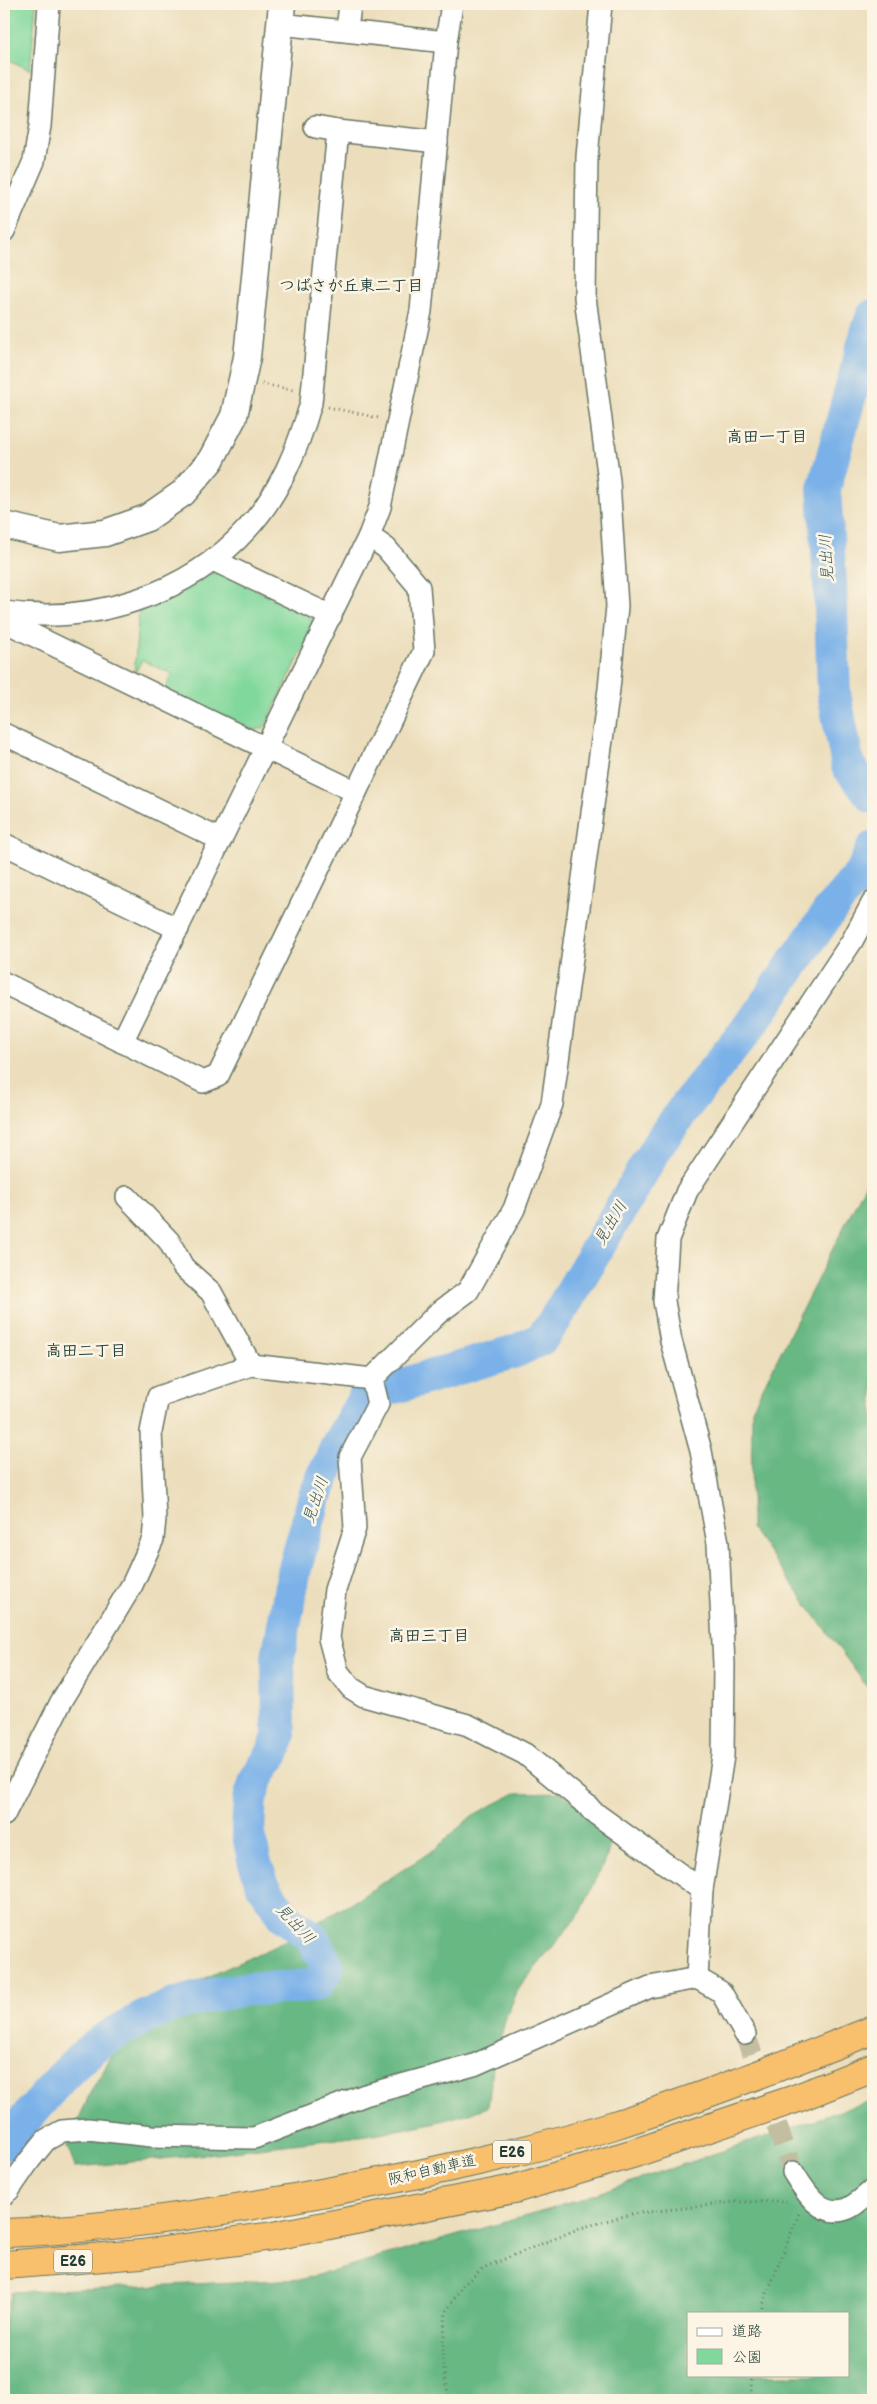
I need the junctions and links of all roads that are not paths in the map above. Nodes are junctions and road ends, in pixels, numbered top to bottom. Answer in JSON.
{"nodes":[{"id":1,"x":50,"y":4,"type":"edge"},
{"id":2,"x":350,"y":4,"type":"edge"},
{"id":3,"x":452,"y":4,"type":"edge"},
{"id":4,"x":601,"y":4,"type":"edge"},
{"id":5,"x":281,"y":14,"type":"edge"},
{"id":6,"x":347,"y":31,"type":"junction"},
{"id":7,"x":446,"y":42,"type":"junction"},
{"id":8,"x":315,"y":127,"type":"dead end"},
{"id":9,"x":338,"y":130,"type":"junction"},
{"id":10,"x":436,"y":142,"type":"junction"},
{"id":11,"x":4,"y":231,"type":"edge"},
{"id":12,"x":4,"y":525,"type":"edge"},
{"id":13,"x":370,"y":536,"type":"junction"},
{"id":14,"x":214,"y":560,"type":"junction"},
{"id":15,"x":4,"y":612,"type":"edge"},
{"id":16,"x":331,"y":616,"type":"junction"},
{"id":17,"x":4,"y":621,"type":"edge"},
{"id":18,"x":4,"y":734,"type":"edge"},
{"id":19,"x":266,"y":748,"type":"junction"},
{"id":20,"x":356,"y":792,"type":"junction"},
{"id":21,"x":221,"y":840,"type":"junction"},
{"id":22,"x":4,"y":844,"type":"edge"},
{"id":23,"x":873,"y":902,"type":"edge"},
{"id":24,"x":178,"y":929,"type":"junction"},
{"id":25,"x":4,"y":983,"type":"edge"},
{"id":26,"x":122,"y":1042,"type":"junction"},
{"id":27,"x":127,"y":1197,"type":"dead end"},
{"id":28,"x":251,"y":1365,"type":"junction"},
{"id":29,"x":372,"y":1380,"type":"junction"},
{"id":30,"x":4,"y":1816,"type":"edge"},
{"id":31,"x":702,"y":1890,"type":"junction"},
{"id":32,"x":697,"y":1978,"type":"junction"},
{"id":33,"x":873,"y":2030,"type":"edge"},
{"id":34,"x":745,"y":2034,"type":"tunnel mouth"},
{"id":35,"x":873,"y":2068,"type":"edge"},
{"id":36,"x":793,"y":2172,"type":"tunnel mouth"},
{"id":37,"x":873,"y":2190,"type":"edge"},
{"id":38,"x":4,"y":2194,"type":"edge"},
{"id":39,"x":4,"y":2233,"type":"edge"},
{"id":40,"x":4,"y":2265,"type":"edge"}],
"edges":[{"from":1,"to":11,"type":"street"},
{"from":2,"to":6,"type":"street"},
{"from":3,"to":7,"type":"street"},
{"from":4,"to":29,"type":"street"},
{"from":5,"to":6,"type":"street"},
{"from":5,"to":12,"type":"street"},
{"from":6,"to":7,"type":"street"},
{"from":7,"to":10,"type":"street"},
{"from":8,"to":9,"type":"street"},
{"from":9,"to":10,"type":"street"},
{"from":9,"to":14,"type":"street"},
{"from":10,"to":13,"type":"street"},
{"from":13,"to":16,"type":"street"},
{"from":13,"to":20,"type":"street"},
{"from":14,"to":15,"type":"street"},
{"from":14,"to":16,"type":"street"},
{"from":16,"to":19,"type":"street"},
{"from":17,"to":19,"type":"street"},
{"from":18,"to":21,"type":"street"},
{"from":19,"to":20,"type":"street"},
{"from":19,"to":21,"type":"street"},
{"from":20,"to":26,"type":"street"},
{"from":21,"to":24,"type":"street"},
{"from":22,"to":24,"type":"street"},
{"from":23,"to":31,"type":"street"},
{"from":24,"to":26,"type":"street"},
{"from":25,"to":26,"type":"street"},
{"from":27,"to":28,"type":"street"},
{"from":28,"to":29,"type":"street"},
{"from":28,"to":30,"type":"street"},
{"from":29,"to":31,"type":"street"},
{"from":31,"to":32,"type":"street"},
{"from":32,"to":34,"type":"street"},
{"from":32,"to":38,"type":"street"},
{"from":33,"to":39,"type":"highway","name":"阪和自動車道","number":"E26"},
{"from":35,"to":40,"type":"highway","number":"E26"},
{"from":36,"to":37,"type":"street"}]}
